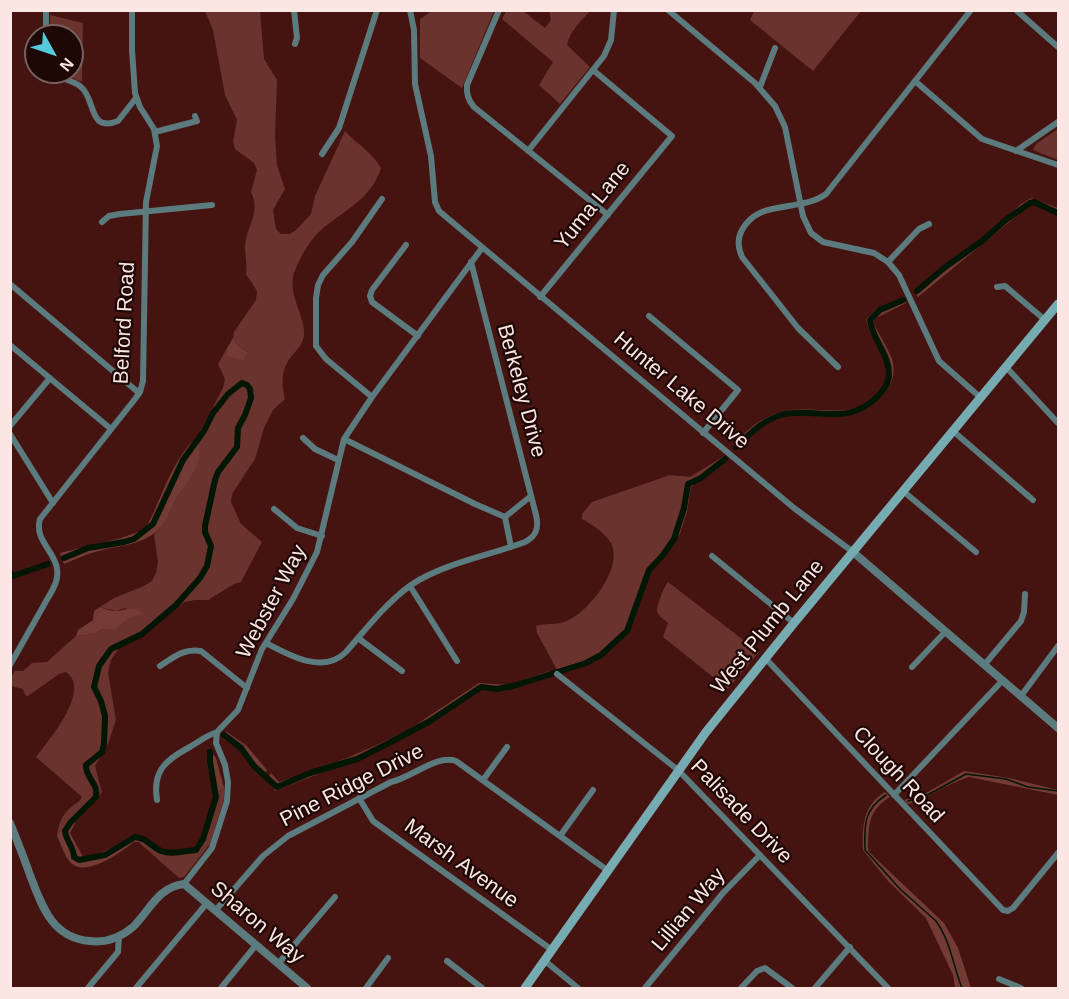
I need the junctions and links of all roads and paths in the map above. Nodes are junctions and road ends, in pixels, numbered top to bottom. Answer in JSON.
{"nodes":[{"id":1,"x":132,"y":10,"type":"edge"},
{"id":2,"x":294,"y":10,"type":"edge"},
{"id":3,"x":377,"y":10,"type":"edge"},
{"id":4,"x":410,"y":10,"type":"edge"},
{"id":5,"x":499,"y":10,"type":"edge"},
{"id":6,"x":614,"y":10,"type":"edge"},
{"id":7,"x":668,"y":10,"type":"edge"},
{"id":8,"x":971,"y":10,"type":"edge"},
{"id":9,"x":1016,"y":10,"type":"edge"},
{"id":10,"x":295,"y":44,"type":"dead end"},
{"id":11,"x":1059,"y":47,"type":"edge"},
{"id":12,"x":775,"y":48,"type":"dead end"},
{"id":13,"x":593,"y":70,"type":"junction"},
{"id":14,"x":915,"y":81,"type":"junction"},
{"id":15,"x":78,"y":84,"type":"edge"},
{"id":16,"x":760,"y":87,"type":"junction"},
{"id":17,"x":136,"y":98,"type":"junction"},
{"id":18,"x":195,"y":116,"type":"dead end"},
{"id":19,"x":1059,"y":122,"type":"edge"},
{"id":20,"x":155,"y":132,"type":"junction"},
{"id":21,"x":528,"y":151,"type":"junction"},
{"id":22,"x":1016,"y":151,"type":"junction"},
{"id":23,"x":322,"y":154,"type":"dead end"},
{"id":24,"x":1059,"y":165,"type":"edge"},
{"id":25,"x":382,"y":199,"type":"dead end"},
{"id":26,"x":800,"y":203,"type":"junction"},
{"id":27,"x":212,"y":205,"type":"dead end"},
{"id":28,"x":146,"y":211,"type":"junction"},
{"id":29,"x":608,"y":215,"type":"junction"},
{"id":30,"x":102,"y":222,"type":"dead end"},
{"id":31,"x":928,"y":224,"type":"dead end"},
{"id":32,"x":406,"y":245,"type":"dead end"},
{"id":33,"x":482,"y":248,"type":"junction"},
{"id":34,"x":471,"y":262,"type":"junction"},
{"id":35,"x":888,"y":262,"type":"junction"},
{"id":36,"x":10,"y":284,"type":"edge"},
{"id":37,"x":997,"y":287,"type":"dead end"},
{"id":38,"x":540,"y":297,"type":"junction"},
{"id":39,"x":1059,"y":304,"type":"edge"},
{"id":40,"x":649,"y":316,"type":"dead end"},
{"id":41,"x":1045,"y":320,"type":"junction"},
{"id":42,"x":418,"y":336,"type":"junction"},
{"id":43,"x":10,"y":345,"type":"edge"},
{"id":44,"x":838,"y":367,"type":"dead end"},
{"id":45,"x":1006,"y":367,"type":"junction"},
{"id":46,"x":50,"y":378,"type":"junction"},
{"id":47,"x":139,"y":393,"type":"junction"},
{"id":48,"x":372,"y":397,"type":"junction"},
{"id":49,"x":981,"y":398,"type":"junction"},
{"id":50,"x":1059,"y":423,"type":"edge"},
{"id":51,"x":10,"y":426,"type":"edge"},
{"id":52,"x":111,"y":429,"type":"junction"},
{"id":53,"x":953,"y":431,"type":"junction"},
{"id":54,"x":703,"y":432,"type":"junction"},
{"id":55,"x":10,"y":434,"type":"edge"},
{"id":56,"x":303,"y":438,"type":"dead end"},
{"id":57,"x":344,"y":440,"type":"junction"},
{"id":58,"x":338,"y":460,"type":"junction"},
{"id":59,"x":903,"y":491,"type":"junction"},
{"id":60,"x":531,"y":496,"type":"junction"},
{"id":61,"x":1033,"y":500,"type":"dead end"},
{"id":62,"x":53,"y":502,"type":"junction"},
{"id":63,"x":274,"y":509,"type":"dead end"},
{"id":64,"x":506,"y":517,"type":"junction"},
{"id":65,"x":322,"y":536,"type":"junction"},
{"id":66,"x":511,"y":547,"type":"junction"},
{"id":67,"x":853,"y":552,"type":"junction"},
{"id":68,"x":976,"y":552,"type":"dead end"},
{"id":69,"x":712,"y":556,"type":"dead end"},
{"id":70,"x":410,"y":586,"type":"junction"},
{"id":71,"x":1025,"y":594,"type":"dead end"},
{"id":72,"x":794,"y":623,"type":"junction"},
{"id":73,"x":946,"y":631,"type":"junction"},
{"id":74,"x":358,"y":638,"type":"junction"},
{"id":75,"x":266,"y":643,"type":"junction"},
{"id":76,"x":1059,"y":646,"type":"edge"},
{"id":77,"x":765,"y":658,"type":"junction"},
{"id":78,"x":457,"y":661,"type":"dead end"},
{"id":79,"x":985,"y":664,"type":"junction"},
{"id":80,"x":10,"y":665,"type":"edge"},
{"id":81,"x":160,"y":666,"type":"dead end"},
{"id":82,"x":912,"y":667,"type":"dead end"},
{"id":83,"x":402,"y":671,"type":"dead end"},
{"id":84,"x":557,"y":674,"type":"dead end"},
{"id":85,"x":1003,"y":680,"type":"junction"},
{"id":86,"x":247,"y":688,"type":"junction"},
{"id":87,"x":1021,"y":696,"type":"junction"},
{"id":88,"x":1059,"y":728,"type":"edge"},
{"id":89,"x":217,"y":732,"type":"junction"},
{"id":90,"x":507,"y":747,"type":"dead end"},
{"id":91,"x":678,"y":770,"type":"junction"},
{"id":92,"x":483,"y":780,"type":"junction"},
{"id":93,"x":593,"y":790,"type":"dead end"},
{"id":94,"x":894,"y":795,"type":"junction"},
{"id":95,"x":359,"y":798,"type":"junction"},
{"id":96,"x":157,"y":800,"type":"dead end"},
{"id":97,"x":10,"y":823,"type":"edge"},
{"id":98,"x":560,"y":836,"type":"junction"},
{"id":99,"x":1059,"y":853,"type":"edge"},
{"id":100,"x":760,"y":855,"type":"junction"},
{"id":101,"x":607,"y":870,"type":"junction"},
{"id":102,"x":184,"y":884,"type":"junction"},
{"id":103,"x":335,"y":897,"type":"dead end"},
{"id":104,"x":207,"y":903,"type":"junction"},
{"id":105,"x":216,"y":911,"type":"junction"},
{"id":106,"x":119,"y":936,"type":"junction"},
{"id":107,"x":256,"y":945,"type":"junction"},
{"id":108,"x":850,"y":947,"type":"junction"},
{"id":109,"x":552,"y":950,"type":"junction"},
{"id":110,"x":388,"y":958,"type":"dead end"},
{"id":111,"x":447,"y":961,"type":"dead end"},
{"id":112,"x":545,"y":961,"type":"junction"},
{"id":113,"x":278,"y":964,"type":"junction"},
{"id":114,"x":999,"y":979,"type":"dead end"},
{"id":115,"x":88,"y":988,"type":"edge"},
{"id":116,"x":136,"y":988,"type":"edge"},
{"id":117,"x":220,"y":988,"type":"edge"},
{"id":118,"x":308,"y":988,"type":"edge"},
{"id":119,"x":366,"y":988,"type":"edge"},
{"id":120,"x":483,"y":988,"type":"edge"},
{"id":121,"x":525,"y":988,"type":"edge"},
{"id":122,"x":578,"y":988,"type":"edge"},
{"id":123,"x":645,"y":988,"type":"edge"},
{"id":124,"x":741,"y":988,"type":"edge"},
{"id":125,"x":792,"y":988,"type":"edge"},
{"id":126,"x":815,"y":988,"type":"edge"},
{"id":127,"x":888,"y":988,"type":"edge"},
{"id":128,"x":1021,"y":988,"type":"edge"}],
"edges":[{"from":1,"to":17,"type":"street"},
{"from":2,"to":10,"type":"street"},
{"from":3,"to":23,"type":"street"},
{"from":4,"to":33,"type":"street","name":"Hunter Lake Drive"},
{"from":5,"to":21,"type":"street"},
{"from":6,"to":13,"type":"street"},
{"from":7,"to":16,"type":"street"},
{"from":8,"to":14,"type":"street"},
{"from":9,"to":11,"type":"street"},
{"from":12,"to":16,"type":"street"},
{"from":13,"to":21,"type":"street"},
{"from":13,"to":29,"type":"street","name":"Yuma Lane"},
{"from":14,"to":22,"type":"street"},
{"from":14,"to":26,"type":"street"},
{"from":15,"to":17,"type":"street"},
{"from":16,"to":26,"type":"street"},
{"from":17,"to":20,"type":"street"},
{"from":18,"to":20,"type":"street"},
{"from":19,"to":22,"type":"street"},
{"from":20,"to":28,"type":"street","name":"Belford Road"},
{"from":21,"to":29,"type":"street"},
{"from":22,"to":24,"type":"street"},
{"from":25,"to":48,"type":"street"},
{"from":26,"to":35,"type":"street"},
{"from":26,"to":44,"type":"street"},
{"from":27,"to":28,"type":"street"},
{"from":28,"to":30,"type":"street"},
{"from":28,"to":47,"type":"street","name":"Belford Road"},
{"from":29,"to":38,"type":"street","name":"Yuma Lane"},
{"from":31,"to":35,"type":"street"},
{"from":32,"to":42,"type":"street"},
{"from":33,"to":34,"type":"street","name":"Webster Way"},
{"from":33,"to":38,"type":"street","name":"Hunter Lake Drive"},
{"from":34,"to":42,"type":"street","name":"Webster Way"},
{"from":34,"to":60,"type":"street","name":"Berkeley Drive"},
{"from":35,"to":49,"type":"street"},
{"from":36,"to":47,"type":"street"},
{"from":37,"to":41,"type":"street"},
{"from":38,"to":54,"type":"street","name":"Hunter Lake Drive"},
{"from":39,"to":41,"type":"main road","name":"West Plumb Lane"},
{"from":40,"to":54,"type":"street"},
{"from":41,"to":45,"type":"main road","name":"West Plumb Lane"},
{"from":42,"to":48,"type":"street","name":"Webster Way"},
{"from":43,"to":46,"type":"street"},
{"from":45,"to":49,"type":"main road","name":"West Plumb Lane"},
{"from":45,"to":50,"type":"street"},
{"from":46,"to":51,"type":"street"},
{"from":46,"to":52,"type":"street"},
{"from":47,"to":52,"type":"street","name":"Belford Road"},
{"from":48,"to":57,"type":"street","name":"Webster Way"},
{"from":49,"to":53,"type":"main road","name":"West Plumb Lane"},
{"from":52,"to":62,"type":"street","name":"Belford Road"},
{"from":53,"to":59,"type":"main road","name":"West Plumb Lane"},
{"from":53,"to":61,"type":"street"},
{"from":54,"to":67,"type":"street","name":"Hunter Lake Drive"},
{"from":55,"to":62,"type":"street"},
{"from":56,"to":58,"type":"street"},
{"from":57,"to":58,"type":"street","name":"Webster Way"},
{"from":57,"to":64,"type":"street"},
{"from":58,"to":65,"type":"street","name":"Webster Way"},
{"from":59,"to":67,"type":"main road","name":"West Plumb Lane"},
{"from":59,"to":68,"type":"street"},
{"from":60,"to":64,"type":"street"},
{"from":60,"to":66,"type":"street","name":"Berkeley Drive"},
{"from":62,"to":80,"type":"street","name":"Belford Road"},
{"from":63,"to":65,"type":"street"},
{"from":64,"to":66,"type":"street"},
{"from":65,"to":75,"type":"street","name":"Webster Way"},
{"from":66,"to":70,"type":"street"},
{"from":67,"to":72,"type":"main road","name":"West Plumb Lane"},
{"from":67,"to":73,"type":"street","name":"Hunter Lake Drive"},
{"from":69,"to":72,"type":"street"},
{"from":70,"to":74,"type":"street"},
{"from":70,"to":78,"type":"street"},
{"from":71,"to":79,"type":"street"},
{"from":72,"to":77,"type":"main road","name":"West Plumb Lane"},
{"from":73,"to":79,"type":"street","name":"Hunter Lake Drive"},
{"from":73,"to":82,"type":"street"},
{"from":74,"to":75,"type":"street"},
{"from":74,"to":83,"type":"street"},
{"from":75,"to":86,"type":"street","name":"Webster Way"},
{"from":76,"to":87,"type":"street"},
{"from":77,"to":91,"type":"main road","name":"West Plumb Lane"},
{"from":77,"to":94,"type":"street","name":"Clough Road"},
{"from":79,"to":85,"type":"street","name":"Hunter Lake Drive"},
{"from":81,"to":86,"type":"street"},
{"from":84,"to":91,"type":"street","name":"Palisade Drive"},
{"from":85,"to":87,"type":"street","name":"Hunter Lake Drive"},
{"from":85,"to":94,"type":"street"},
{"from":86,"to":89,"type":"street","name":"Webster Way"},
{"from":87,"to":88,"type":"street","name":"Hunter Lake Drive"},
{"from":89,"to":96,"type":"street","name":"Webster Way"},
{"from":89,"to":102,"type":"street"},
{"from":90,"to":92,"type":"street"},
{"from":91,"to":100,"type":"street","name":"Palisade Drive"},
{"from":91,"to":101,"type":"main road","name":"West Plumb Lane"},
{"from":92,"to":95,"type":"street","name":"Pine Ridge Drive"},
{"from":92,"to":98,"type":"street","name":"Pine Ridge Drive"},
{"from":93,"to":98,"type":"street"},
{"from":94,"to":99,"type":"street","name":"Clough Road"},
{"from":95,"to":105,"type":"street","name":"Pine Ridge Drive"},
{"from":95,"to":109,"type":"street","name":"Marsh Avenue"},
{"from":97,"to":106,"type":"street"},
{"from":98,"to":101,"type":"street","name":"Pine Ridge Drive"},
{"from":100,"to":108,"type":"street","name":"Palisade Drive"},
{"from":100,"to":123,"type":"street","name":"Lillian Way"},
{"from":101,"to":109,"type":"main road","name":"West Plumb Lane"},
{"from":102,"to":104,"type":"street","name":"Sharon Way"},
{"from":102,"to":106,"type":"street"},
{"from":103,"to":113,"type":"street"},
{"from":104,"to":105,"type":"street","name":"Sharon Way"},
{"from":104,"to":116,"type":"street"},
{"from":105,"to":107,"type":"street","name":"Sharon Way"},
{"from":106,"to":115,"type":"street"},
{"from":107,"to":113,"type":"street","name":"Sharon Way"},
{"from":107,"to":117,"type":"street"},
{"from":108,"to":126,"type":"street"},
{"from":108,"to":127,"type":"street","name":"Palisade Drive"},
{"from":109,"to":112,"type":"main road","name":"West Plumb Lane"},
{"from":110,"to":119,"type":"street"},
{"from":111,"to":120,"type":"street"},
{"from":112,"to":121,"type":"main road","name":"West Plumb Lane"},
{"from":112,"to":122,"type":"street"},
{"from":113,"to":118,"type":"street","name":"Sharon Way"},
{"from":114,"to":128,"type":"street"},
{"from":124,"to":125,"type":"street"}]}
